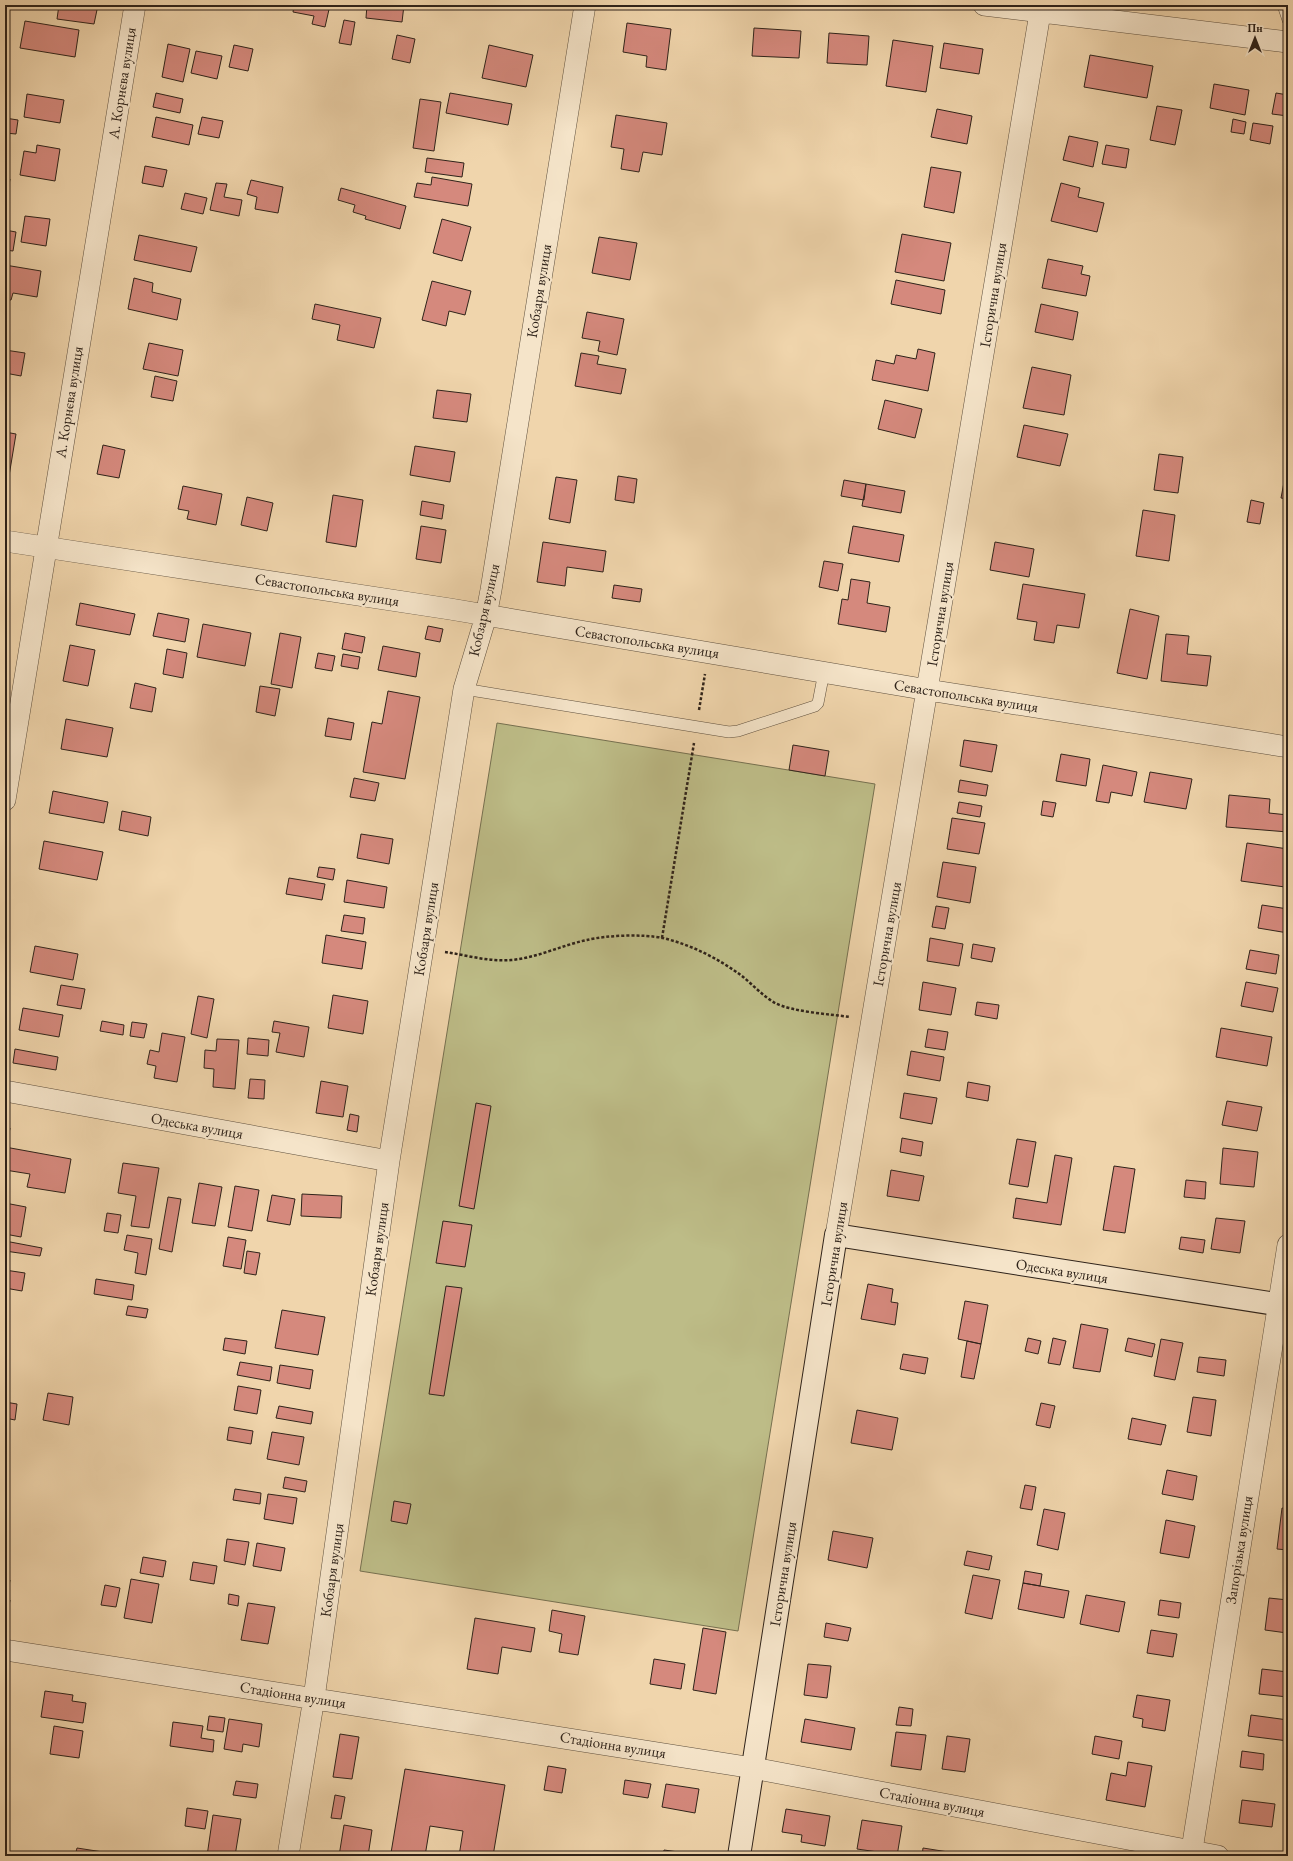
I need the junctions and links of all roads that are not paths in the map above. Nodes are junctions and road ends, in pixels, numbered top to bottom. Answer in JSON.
{"nodes":[{"id":1,"x":135,"y":5,"type":"edge"},
{"id":2,"x":585,"y":5,"type":"edge"},
{"id":3,"x":984,"y":5,"type":"edge"},
{"id":4,"x":1283,"y":5,"type":"edge"},
{"id":5,"x":1040,"y":13,"type":"junction"},
{"id":6,"x":1288,"y":20,"type":"edge"},
{"id":7,"x":1288,"y":42,"type":"edge"},
{"id":8,"x":5,"y":541,"type":"edge"},
{"id":9,"x":45,"y":548,"type":"junction"},
{"id":10,"x":486,"y":616,"type":"junction"},
{"id":11,"x":824,"y":672,"type":"junction"},
{"id":12,"x":464,"y":690,"type":"junction"},
{"id":13,"x":928,"y":690,"type":"junction"},
{"id":14,"x":1288,"y":747,"type":"edge"},
{"id":15,"x":5,"y":800,"type":"edge"},
{"id":16,"x":5,"y":1091,"type":"edge"},
{"id":17,"x":389,"y":1161,"type":"junction"},
{"id":18,"x":836,"y":1235,"type":"junction"},
{"id":19,"x":1288,"y":1245,"type":"edge"},
{"id":20,"x":1283,"y":1306,"type":"edge"},
{"id":21,"x":5,"y":1650,"type":"edge"},
{"id":22,"x":314,"y":1698,"type":"junction"},
{"id":23,"x":753,"y":1768,"type":"junction"},
{"id":24,"x":1192,"y":1854,"type":"edge"},
{"id":25,"x":288,"y":1856,"type":"edge"},
{"id":26,"x":739,"y":1856,"type":"edge"},
{"id":27,"x":1218,"y":1856,"type":"edge"}],
"edges":[{"from":1,"to":9,"type":"street","name":"А. Корнєва вулиця"},
{"from":2,"to":10,"type":"street","name":"Кобзаря вулиця"},
{"from":3,"to":5,"type":"street"},
{"from":4,"to":6,"type":"lane"},
{"from":5,"to":7,"type":"street"},
{"from":5,"to":13,"type":"street","name":"Історична вулиця"},
{"from":8,"to":9,"type":"street","name":"Севастопольська вулиця"},
{"from":9,"to":10,"type":"street","name":"Севастопольська вулиця"},
{"from":9,"to":15,"type":"street","name":"А. Корнєва вулиця"},
{"from":10,"to":11,"type":"street","name":"Севастопольська вулиця"},
{"from":10,"to":12,"type":"street","name":"Кобзаря вулиця"},
{"from":11,"to":12,"type":"lane"},
{"from":11,"to":13,"type":"street","name":"Севастопольська вулиця"},
{"from":12,"to":17,"type":"street","name":"Кобзаря вулиця"},
{"from":13,"to":14,"type":"street","name":"Севастопольська вулиця"},
{"from":13,"to":18,"type":"street","name":"Історична вулиця"},
{"from":16,"to":17,"type":"street","name":"Одеська вулиця"},
{"from":17,"to":22,"type":"street","name":"Кобзаря вулиця"},
{"from":18,"to":20,"type":"street","name":"Одеська вулиця"},
{"from":18,"to":23,"type":"street","name":"Історична вулиця"},
{"from":19,"to":20,"type":"street","name":"Запорізька вулиця"},
{"from":20,"to":24,"type":"street","name":"Запорізька вулиця"},
{"from":21,"to":22,"type":"street","name":"Стадіонна вулиця"},
{"from":22,"to":23,"type":"street","name":"Стадіонна вулиця"},
{"from":22,"to":25,"type":"street","name":"Кобзаря вулиця"},
{"from":23,"to":24,"type":"street","name":"Стадіонна вулиця"},
{"from":23,"to":26,"type":"street","name":"Історична вулиця"},
{"from":24,"to":27,"type":"street","name":"Стадіонна вулиця"}]}
